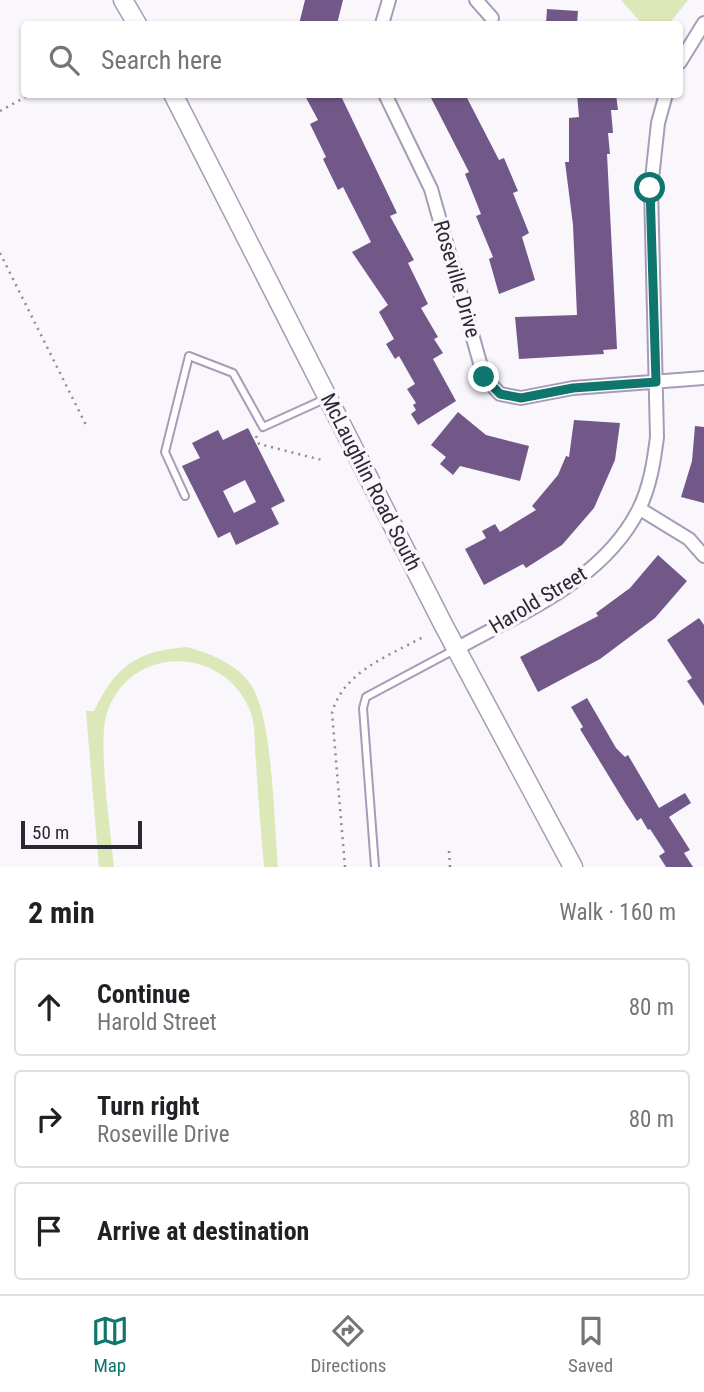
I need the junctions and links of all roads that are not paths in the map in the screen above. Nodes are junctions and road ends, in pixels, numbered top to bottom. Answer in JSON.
{"nodes":[{"id":1,"x":123,"y":0,"type":"edge"},
{"id":2,"x":389,"y":0,"type":"edge"},
{"id":3,"x":476,"y":0,"type":"edge"},
{"id":4,"x":492,"y":18,"type":"dead end"},
{"id":5,"x":134,"y":21,"type":"edge"},
{"id":6,"x":383,"y":21,"type":"edge"},
{"id":7,"x":704,"y":23,"type":"edge"},
{"id":8,"x":683,"y":57,"type":"edge"},
{"id":9,"x":175,"y":98,"type":"edge"},
{"id":10,"x":388,"y":98,"type":"edge"},
{"id":11,"x":665,"y":98,"type":"edge"},
{"id":12,"x":704,"y":378,"type":"edge"},
{"id":13,"x":656,"y":382,"type":"junction"},
{"id":14,"x":329,"y":398,"type":"junction"},
{"id":15,"x":185,"y":496,"type":"dead end"},
{"id":16,"x":640,"y":509,"type":"junction"},
{"id":17,"x":704,"y":556,"type":"edge"},
{"id":18,"x":456,"y":649,"type":"junction"},
{"id":19,"x":375,"y":867,"type":"edge"},
{"id":20,"x":573,"y":867,"type":"edge"}],
"edges":[{"from":1,"to":5,"type":"main road"},
{"from":2,"to":6,"type":"street"},
{"from":3,"to":4,"type":"street"},
{"from":7,"to":8,"type":"street"},
{"from":9,"to":14,"type":"main road","name":"McLaughlin Road South"},
{"from":10,"to":13,"type":"street","name":"Roseville Drive"},
{"from":11,"to":13,"type":"street","name":"Harold Street"},
{"from":12,"to":13,"type":"street","name":"Roseville Drive"},
{"from":13,"to":16,"type":"street","name":"Harold Street"},
{"from":14,"to":15,"type":"lane"},
{"from":14,"to":18,"type":"main road","name":"McLaughlin Road South"},
{"from":16,"to":17,"type":"street"},
{"from":16,"to":18,"type":"street","name":"Harold Street"},
{"from":18,"to":19,"type":"lane"},
{"from":18,"to":20,"type":"main road","name":"McLaughlin Road South"}]}
